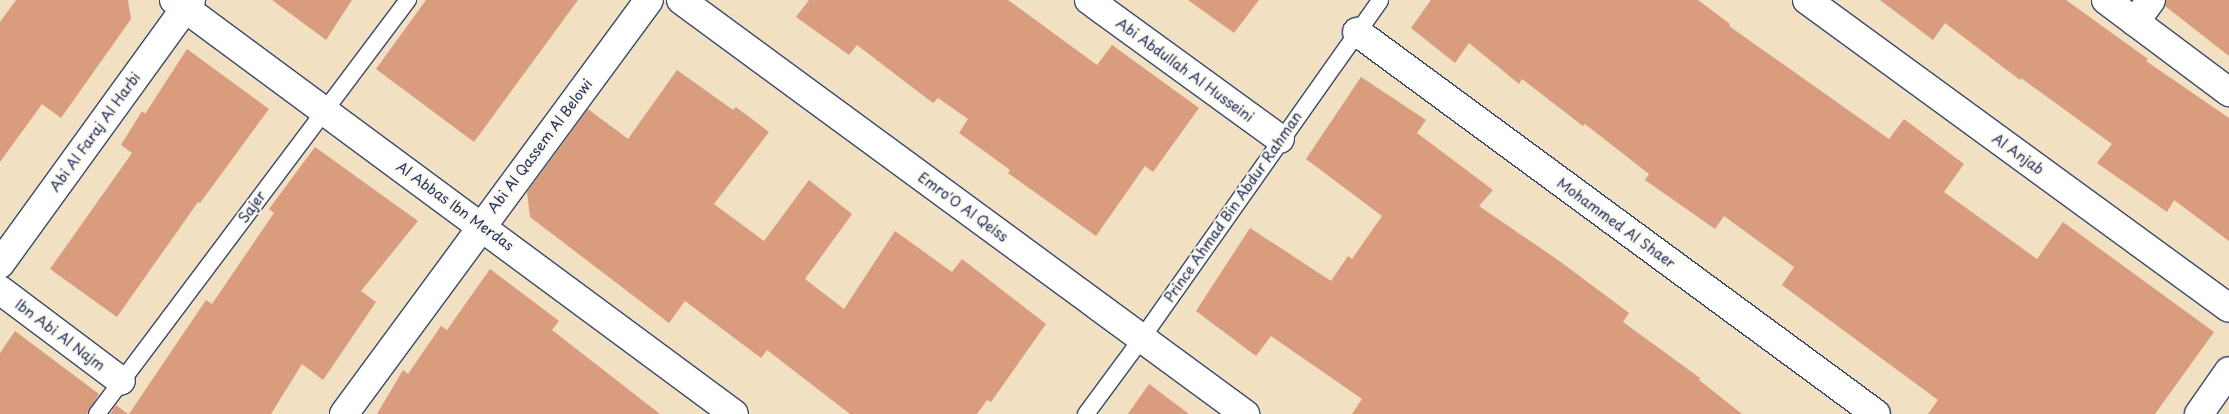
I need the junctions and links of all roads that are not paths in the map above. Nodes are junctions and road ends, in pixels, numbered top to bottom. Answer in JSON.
{"nodes":[{"id":1,"x":408,"y":0,"type":"edge"},
{"id":2,"x":649,"y":0,"type":"edge"},
{"id":3,"x":681,"y":0,"type":"edge"},
{"id":4,"x":1090,"y":0,"type":"edge"},
{"id":5,"x":1380,"y":0,"type":"edge"},
{"id":6,"x":1807,"y":0,"type":"edge"},
{"id":7,"x":2106,"y":0,"type":"edge"},
{"id":8,"x":2151,"y":0,"type":"edge"},
{"id":9,"x":183,"y":3,"type":"edge"},
{"id":10,"x":2135,"y":22,"type":"junction"},
{"id":11,"x":1356,"y":32,"type":"junction"},
{"id":12,"x":2229,"y":92,"type":"edge"},
{"id":13,"x":324,"y":110,"type":"junction"},
{"id":14,"x":1280,"y":139,"type":"junction"},
{"id":15,"x":481,"y":226,"type":"junction"},
{"id":16,"x":0,"y":264,"type":"edge"},
{"id":17,"x":0,"y":290,"type":"edge"},
{"id":18,"x":2229,"y":308,"type":"edge"},
{"id":19,"x":1142,"y":338,"type":"junction"},
{"id":20,"x":2229,"y":371,"type":"edge"},
{"id":21,"x":121,"y":381,"type":"junction"},
{"id":22,"x":97,"y":414,"type":"edge"},
{"id":23,"x":344,"y":414,"type":"edge"},
{"id":24,"x":734,"y":414,"type":"edge"},
{"id":25,"x":1086,"y":414,"type":"edge"},
{"id":26,"x":1245,"y":414,"type":"edge"},
{"id":27,"x":1876,"y":414,"type":"edge"},
{"id":28,"x":2199,"y":414,"type":"edge"}],
"edges":[{"from":1,"to":13,"type":"lane","name":"Sajer"},
{"from":2,"to":15,"type":"street","name":"Abi Al Qassem Al Belowi"},
{"from":3,"to":19,"type":"street","name":"Emro'O Al Qeiss"},
{"from":4,"to":14,"type":"street","name":"Abi Abdullah Al Husseini"},
{"from":5,"to":11,"type":"lane","name":"Prince Ahmad Bin Abdur Rahman"},
{"from":6,"to":18,"type":"street","name":"Al Anjab"},
{"from":7,"to":10,"type":"street"},
{"from":8,"to":10,"type":"street"},
{"from":9,"to":13,"type":"street","name":"Al Abbas Ibn Merdas"},
{"from":9,"to":16,"type":"street","name":"Abi Al Faraj Al Harbi"},
{"from":10,"to":12,"type":"street"},
{"from":11,"to":14,"type":"lane","name":"Prince Ahmad Bin Abdur Rahman"},
{"from":11,"to":27,"type":"street","name":"Mohammed Al Shaer"},
{"from":13,"to":15,"type":"street","name":"Al Abbas Ibn Merdas"},
{"from":13,"to":21,"type":"lane","name":"Sajer"},
{"from":14,"to":19,"type":"lane","name":"Prince Ahmad Bin Abdur Rahman"},
{"from":15,"to":23,"type":"street","name":"Abi Al Qassem Al Belowi"},
{"from":15,"to":24,"type":"street","name":"Al Abbas Ibn Merdas"},
{"from":17,"to":21,"type":"street","name":"Ibn Abi Al Najm"},
{"from":19,"to":25,"type":"lane","name":"Prince Ahmad Bin Abdur Rahman"},
{"from":19,"to":26,"type":"street","name":"Emro'O Al Qeiss"},
{"from":20,"to":28,"type":"street"},
{"from":21,"to":22,"type":"lane","name":"Sajer"}]}
